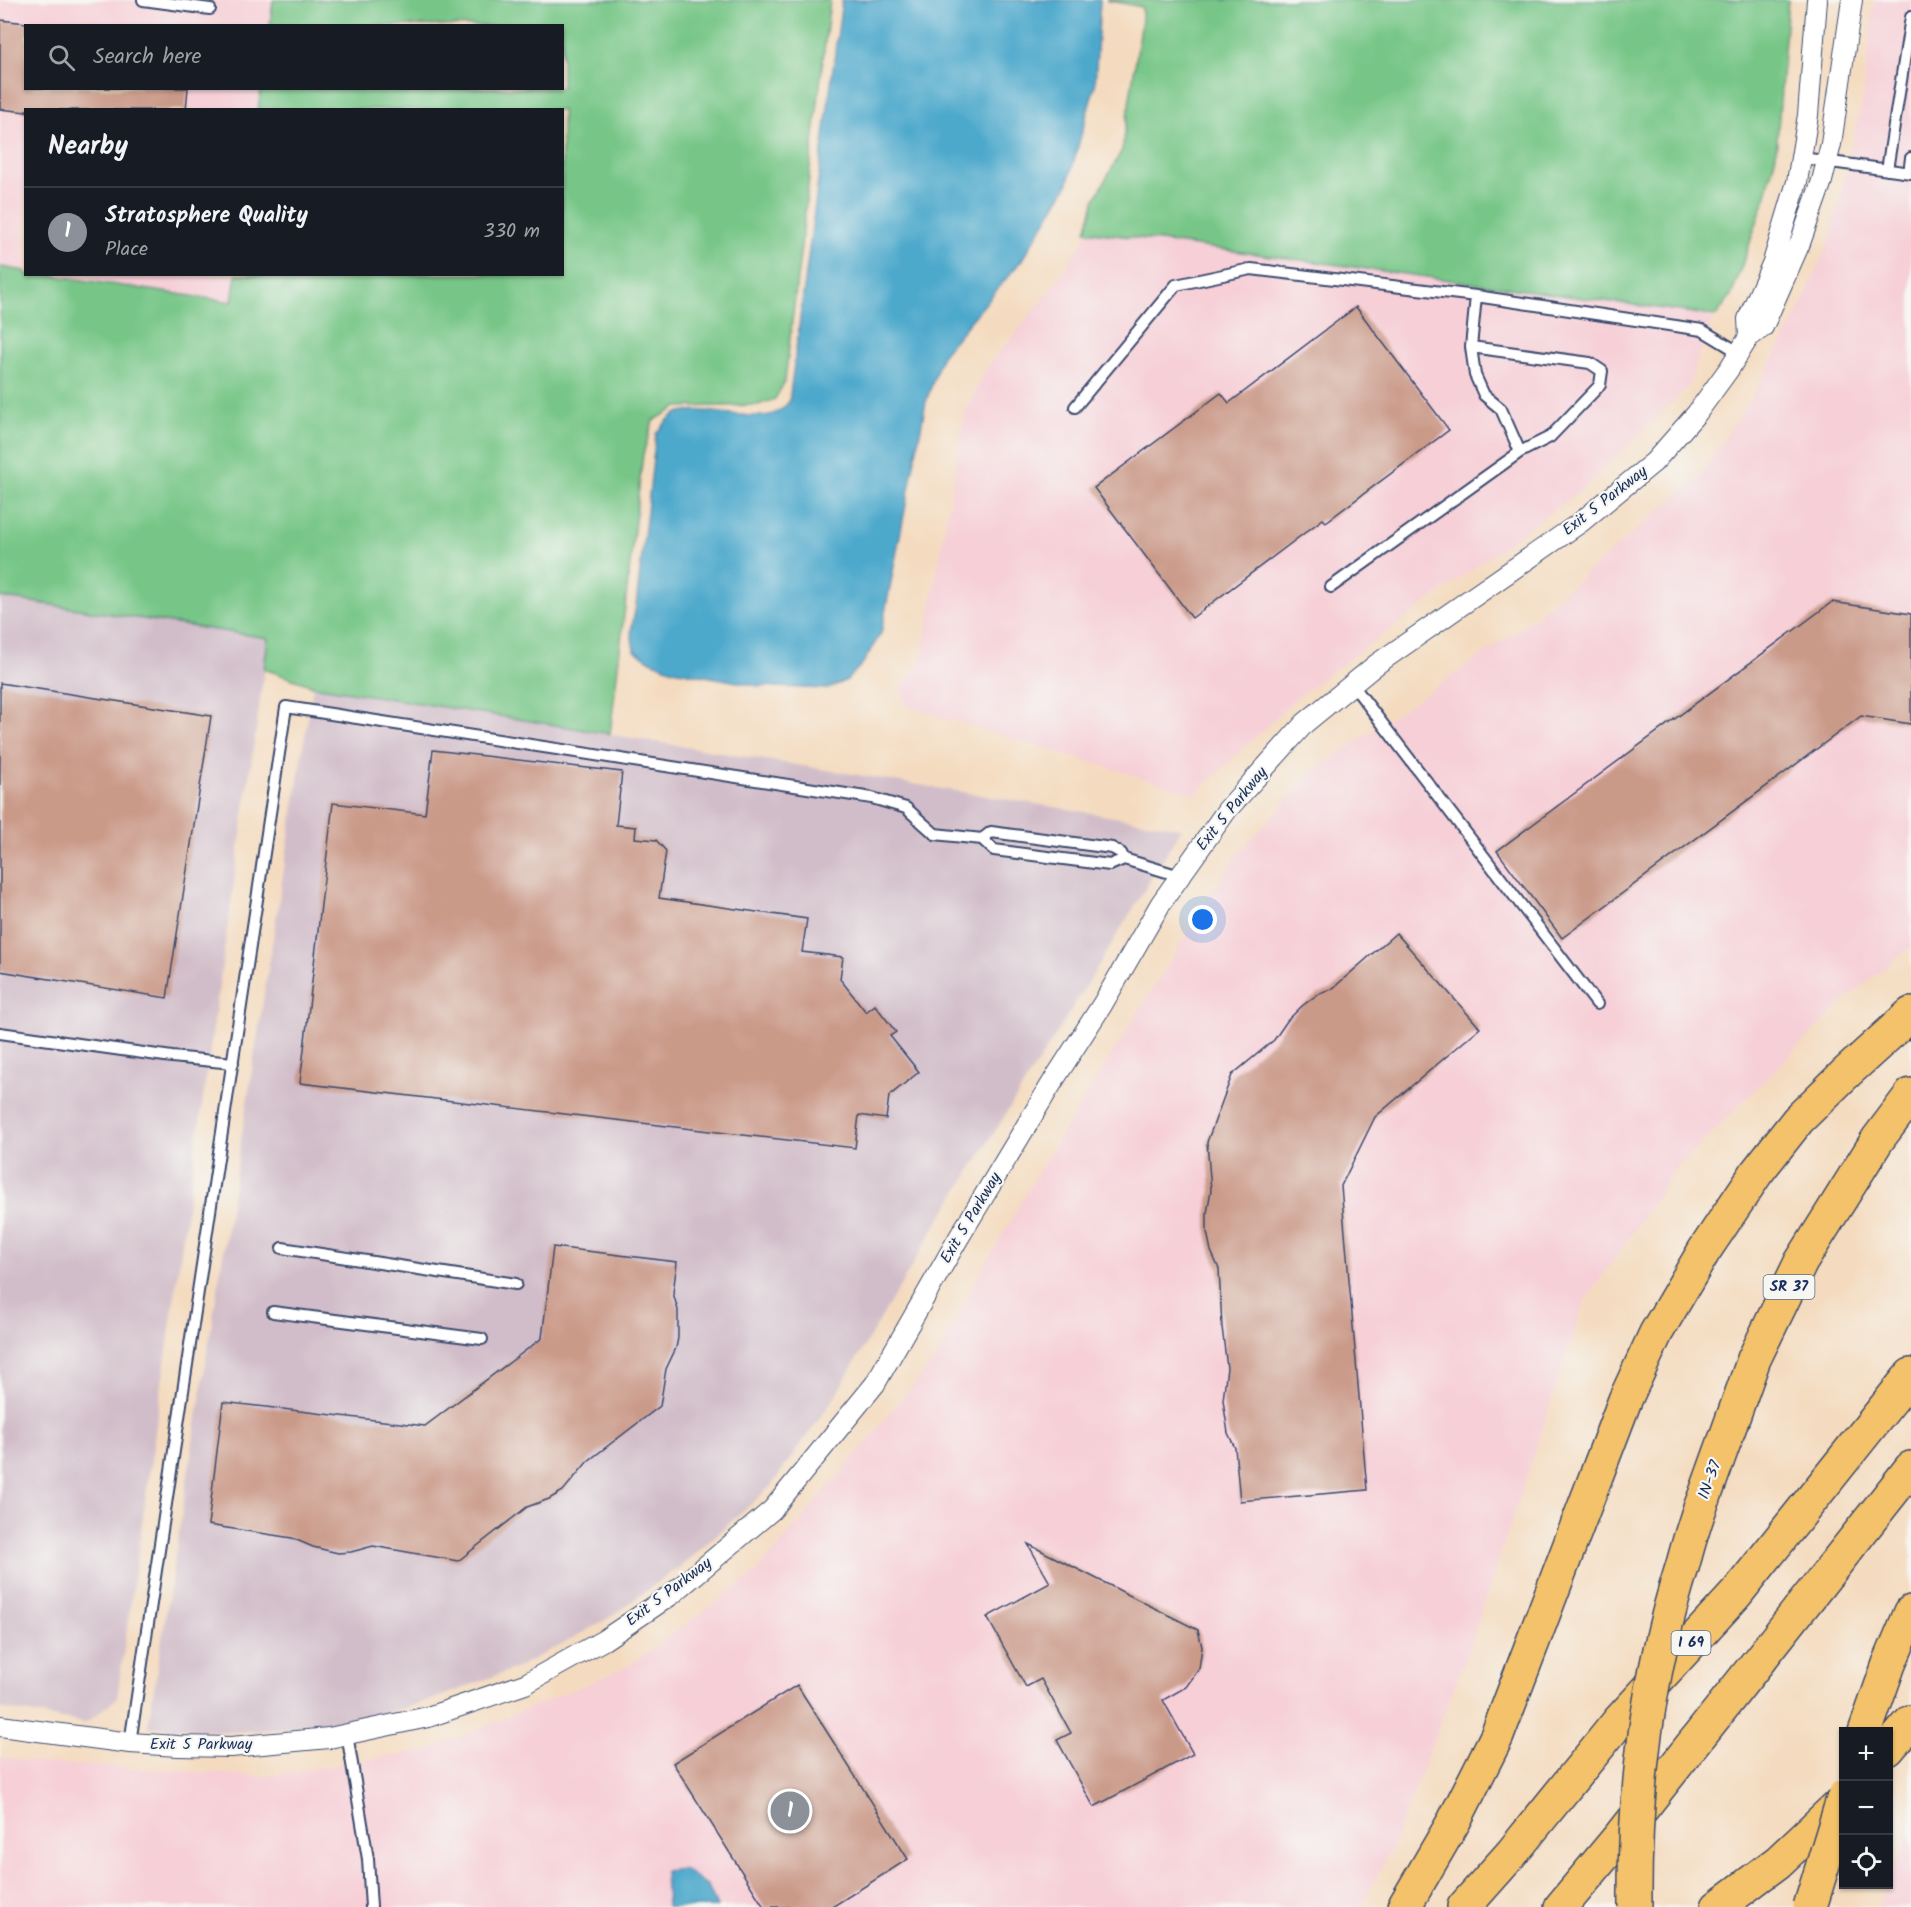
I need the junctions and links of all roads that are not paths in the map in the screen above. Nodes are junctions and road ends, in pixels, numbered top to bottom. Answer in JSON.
{"nodes":[{"id":1,"x":143,"y":0,"type":"edge"},
{"id":2,"x":1817,"y":0,"type":"edge"},
{"id":3,"x":1852,"y":0,"type":"edge"},
{"id":4,"x":210,"y":9,"type":"dead end"},
{"id":5,"x":1911,"y":17,"type":"edge"},
{"id":6,"x":1802,"y":158,"type":"junction"},
{"id":7,"x":1911,"y":158,"type":"edge"},
{"id":8,"x":1827,"y":161,"type":"junction"},
{"id":9,"x":1887,"y":170,"type":"junction"},
{"id":10,"x":1910,"y":173,"type":"edge"},
{"id":11,"x":1476,"y":296,"type":"junction"},
{"id":12,"x":1744,"y":345,"type":"junction"},
{"id":13,"x":1471,"y":347,"type":"junction"},
{"id":14,"x":1075,"y":407,"type":"dead end"},
{"id":15,"x":1520,"y":452,"type":"junction"},
{"id":16,"x":1331,"y":587,"type":"dead end"},
{"id":17,"x":1352,"y":684,"type":"junction"},
{"id":18,"x":982,"y":839,"type":"junction"},
{"id":19,"x":1124,"y":859,"type":"junction"},
{"id":20,"x":1180,"y":876,"type":"junction"},
{"id":21,"x":1597,"y":1004,"type":"dead end"},
{"id":22,"x":1911,"y":1014,"type":"edge"},
{"id":23,"x":0,"y":1033,"type":"edge"},
{"id":24,"x":233,"y":1063,"type":"junction"},
{"id":25,"x":1911,"y":1095,"type":"edge"},
{"id":26,"x":282,"y":1248,"type":"dead end"},
{"id":27,"x":516,"y":1284,"type":"dead end"},
{"id":28,"x":273,"y":1312,"type":"dead end"},
{"id":29,"x":482,"y":1339,"type":"dead end"},
{"id":30,"x":1911,"y":1375,"type":"edge"},
{"id":31,"x":1911,"y":1467,"type":"edge"},
{"id":32,"x":1911,"y":1612,"type":"edge"},
{"id":33,"x":1911,"y":1722,"type":"edge"},
{"id":34,"x":0,"y":1726,"type":"edge"},
{"id":35,"x":1866,"y":1727,"type":"edge"},
{"id":36,"x":347,"y":1734,"type":"junction"},
{"id":37,"x":130,"y":1743,"type":"junction"},
{"id":38,"x":1893,"y":1743,"type":"edge"},
{"id":39,"x":1839,"y":1803,"type":"edge"},
{"id":40,"x":1839,"y":1814,"type":"edge"},
{"id":41,"x":371,"y":1907,"type":"edge"},
{"id":42,"x":1404,"y":1907,"type":"edge"},
{"id":43,"x":1464,"y":1907,"type":"edge"},
{"id":44,"x":1561,"y":1907,"type":"edge"},
{"id":45,"x":1635,"y":1907,"type":"edge"},
{"id":46,"x":1718,"y":1907,"type":"edge"},
{"id":47,"x":1810,"y":1907,"type":"edge"}],
"edges":[{"from":1,"to":4,"type":"lane"},
{"from":2,"to":6,"type":"street","name":"Exit 5 Parkway"},
{"from":3,"to":8,"type":"street","name":"Exit 5 Parkway"},
{"from":5,"to":9,"type":"lane"},
{"from":6,"to":8,"type":"lane"},
{"from":6,"to":12,"type":"street","name":"Exit 5 Parkway"},
{"from":7,"to":10,"type":"lane"},
{"from":8,"to":9,"type":"lane"},
{"from":8,"to":12,"type":"street","name":"Exit 5 Parkway"},
{"from":9,"to":10,"type":"lane"},
{"from":11,"to":12,"type":"lane"},
{"from":11,"to":13,"type":"lane"},
{"from":11,"to":14,"type":"lane"},
{"from":12,"to":17,"type":"street","name":"Exit 5 Parkway"},
{"from":13,"to":15,"type":"lane"},
{"from":13,"to":15,"type":"lane"},
{"from":15,"to":16,"type":"lane"},
{"from":17,"to":20,"type":"street","name":"Exit 5 Parkway"},
{"from":17,"to":21,"type":"lane"},
{"from":18,"to":19,"type":"lane"},
{"from":18,"to":19,"type":"lane"},
{"from":18,"to":24,"type":"lane"},
{"from":19,"to":20,"type":"lane"},
{"from":20,"to":36,"type":"street","name":"Exit 5 Parkway"},
{"from":22,"to":42,"type":"highway"},
{"from":23,"to":24,"type":"lane"},
{"from":24,"to":37,"type":"lane"},
{"from":25,"to":45,"type":"highway","name":"IN-37","number":"SR 37","bridge":true},
{"from":26,"to":27,"type":"lane"},
{"from":28,"to":29,"type":"lane"},
{"from":30,"to":43,"type":"highway","number":"I 69"},
{"from":31,"to":44,"type":"highway"},
{"from":32,"to":35,"type":"highway"},
{"from":33,"to":38,"type":"highway"},
{"from":34,"to":37,"type":"street","name":"Exit 5 Parkway"},
{"from":36,"to":37,"type":"street","name":"Exit 5 Parkway"},
{"from":36,"to":41,"type":"lane"},
{"from":39,"to":46,"type":"highway"},
{"from":40,"to":47,"type":"highway","bridge":true}]}
